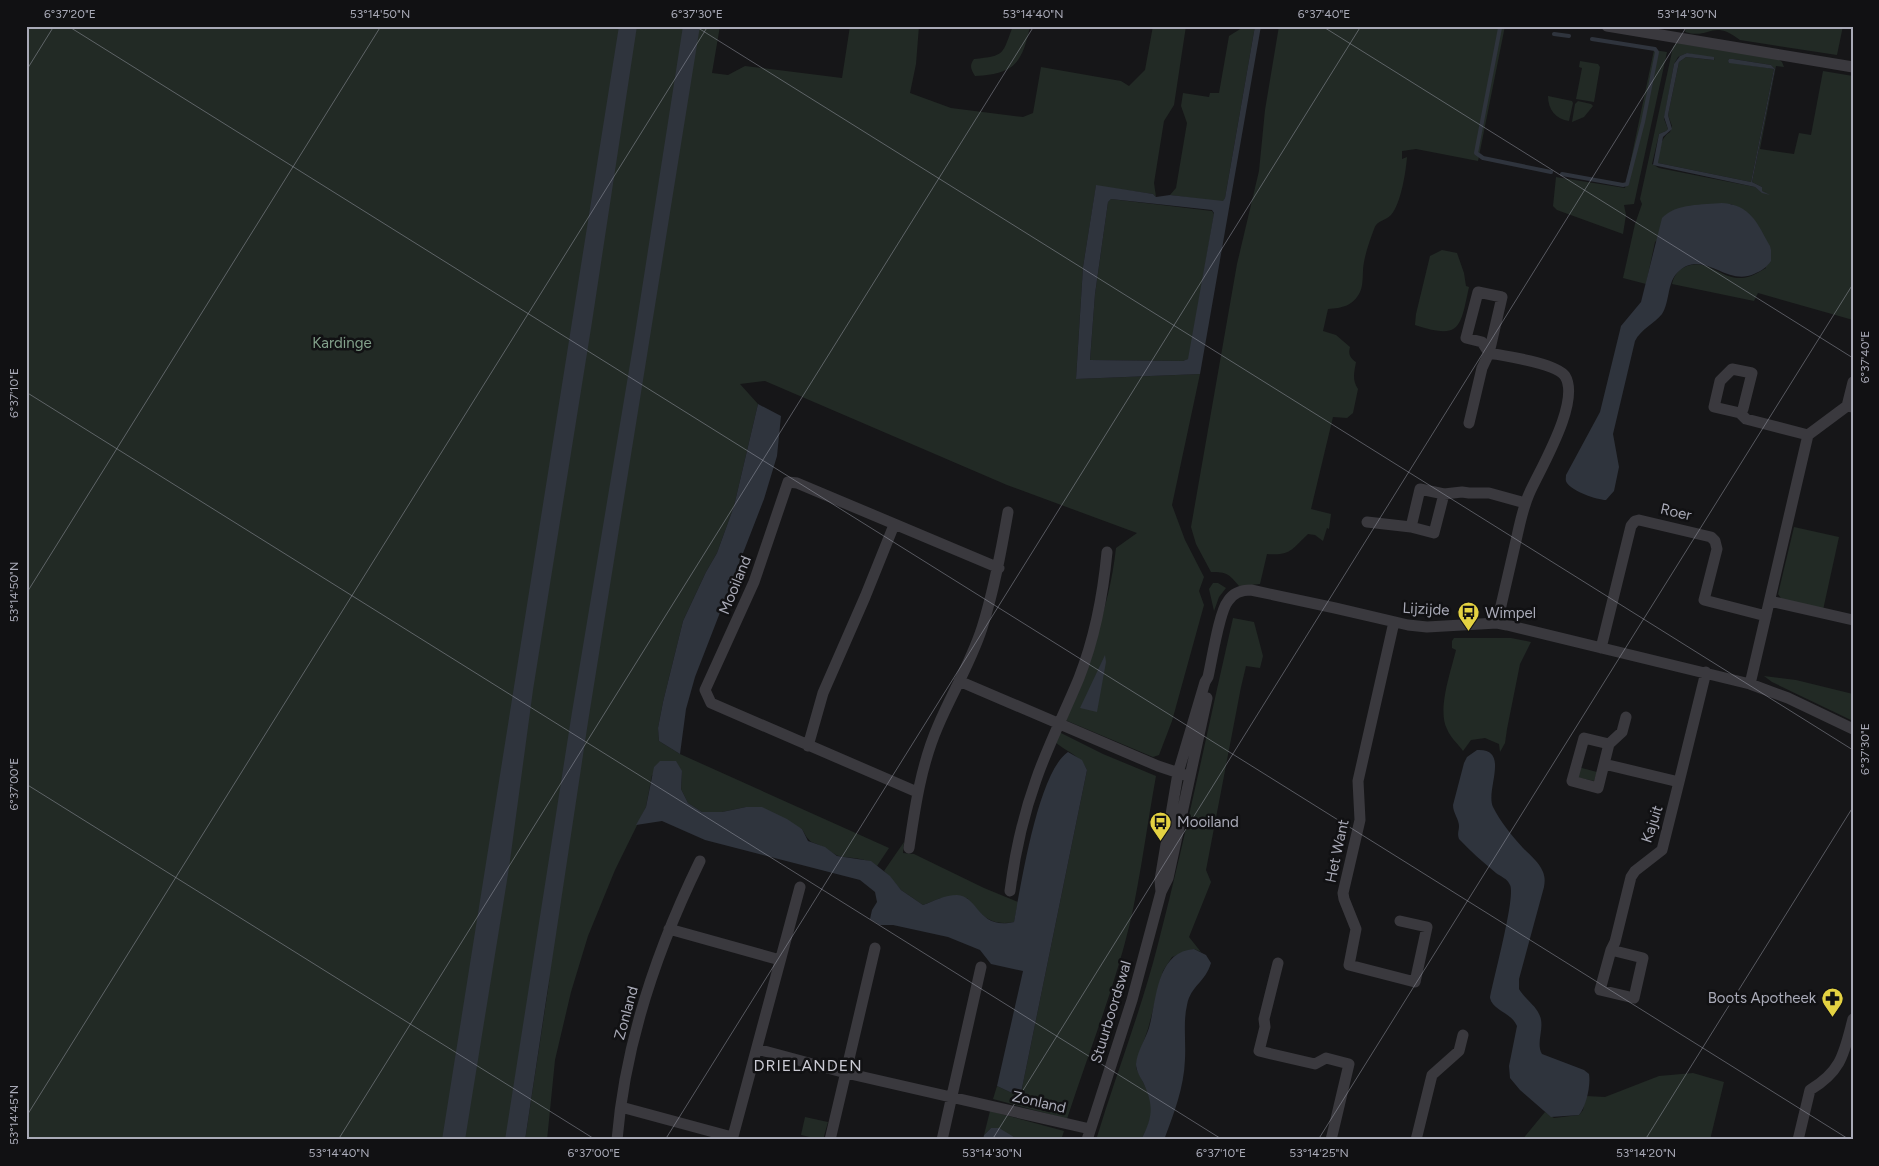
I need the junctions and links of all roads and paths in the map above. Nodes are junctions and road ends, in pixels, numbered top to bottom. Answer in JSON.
{"nodes":[{"id":1,"x":1606,"y":26,"type":"edge"},
{"id":2,"x":1853,"y":67,"type":"edge"},
{"id":3,"x":1489,"y":353,"type":"junction"},
{"id":4,"x":1853,"y":382,"type":"edge"},
{"id":5,"x":1850,"y":407,"type":"edge"},
{"id":6,"x":1740,"y":413,"type":"dead end"},
{"id":7,"x":1469,"y":423,"type":"dead end"},
{"id":8,"x":1808,"y":435,"type":"junction"},
{"id":9,"x":1444,"y":494,"type":"junction"},
{"id":10,"x":1525,"y":503,"type":"junction"},
{"id":11,"x":1008,"y":512,"type":"dead end"},
{"id":12,"x":1367,"y":522,"type":"dead end"},
{"id":13,"x":894,"y":525,"type":"junction"},
{"id":14,"x":1411,"y":526,"type":"junction"},
{"id":15,"x":1107,"y":552,"type":"dead end"},
{"id":16,"x":999,"y":568,"type":"junction"},
{"id":17,"x":1770,"y":601,"type":"junction"},
{"id":18,"x":1766,"y":616,"type":"junction"},
{"id":19,"x":1853,"y":620,"type":"edge"},
{"id":20,"x":1394,"y":622,"type":"junction"},
{"id":21,"x":1496,"y":623,"type":"junction"},
{"id":22,"x":1601,"y":648,"type":"junction"},
{"id":23,"x":1706,"y":672,"type":"junction"},
{"id":24,"x":960,"y":681,"type":"junction"},
{"id":25,"x":1750,"y":684,"type":"junction"},
{"id":26,"x":1626,"y":717,"type":"dead end"},
{"id":27,"x":1058,"y":724,"type":"junction"},
{"id":28,"x":1853,"y":729,"type":"edge"},
{"id":29,"x":1609,"y":744,"type":"junction"},
{"id":30,"x":808,"y":746,"type":"junction"},
{"id":31,"x":1604,"y":764,"type":"junction"},
{"id":32,"x":1183,"y":775,"type":"junction"},
{"id":33,"x":1679,"y":782,"type":"junction"},
{"id":34,"x":917,"y":792,"type":"junction"},
{"id":35,"x":910,"y":848,"type":"dead end"},
{"id":36,"x":700,"y":861,"type":"dead end"},
{"id":37,"x":800,"y":887,"type":"dead end"},
{"id":38,"x":1010,"y":891,"type":"dead end"},
{"id":39,"x":1400,"y":921,"type":"dead end"},
{"id":40,"x":669,"y":929,"type":"junction"},
{"id":41,"x":875,"y":948,"type":"dead end"},
{"id":42,"x":1610,"y":950,"type":"junction"},
{"id":43,"x":780,"y":960,"type":"junction"},
{"id":44,"x":1278,"y":963,"type":"dead end"},
{"id":45,"x":981,"y":967,"type":"dead end"},
{"id":46,"x":1853,"y":1019,"type":"edge"},
{"id":47,"x":1463,"y":1035,"type":"dead end"},
{"id":48,"x":757,"y":1049,"type":"junction"},
{"id":49,"x":846,"y":1073,"type":"junction"},
{"id":50,"x":952,"y":1096,"type":"junction"},
{"id":51,"x":621,"y":1107,"type":"junction"},
{"id":52,"x":1089,"y":1134,"type":"edge"},
{"id":53,"x":732,"y":1138,"type":"edge"},
{"id":54,"x":617,"y":1140,"type":"edge"},
{"id":55,"x":830,"y":1140,"type":"edge"},
{"id":56,"x":942,"y":1140,"type":"edge"},
{"id":57,"x":1331,"y":1140,"type":"edge"},
{"id":58,"x":1416,"y":1140,"type":"edge"},
{"id":59,"x":1798,"y":1140,"type":"edge"}],
"edges":[{"from":1,"to":2,"type":"street"},
{"from":3,"to":3,"type":"street"},
{"from":3,"to":7,"type":"street"},
{"from":3,"to":10,"type":"street"},
{"from":4,"to":5,"type":"street"},
{"from":5,"to":8,"type":"street"},
{"from":6,"to":8,"type":"street"},
{"from":8,"to":17,"type":"street"},
{"from":9,"to":10,"type":"street"},
{"from":9,"to":14,"type":"street"},
{"from":9,"to":14,"type":"street"},
{"from":10,"to":21,"type":"street"},
{"from":11,"to":16,"type":"street"},
{"from":12,"to":14,"type":"street"},
{"from":13,"to":16,"type":"street","name":"Mooiland"},
{"from":13,"to":30,"type":"street"},
{"from":13,"to":30,"type":"street","name":"Mooiland"},
{"from":15,"to":27,"type":"street"},
{"from":16,"to":24,"type":"street"},
{"from":17,"to":18,"type":"street"},
{"from":17,"to":19,"type":"street"},
{"from":18,"to":22,"type":"street","name":"Roer"},
{"from":18,"to":25,"type":"street"},
{"from":20,"to":21,"type":"street","name":"Lijzijde"},
{"from":20,"to":32,"type":"street","name":"Lijzijde"},
{"from":20,"to":39,"type":"street","name":"Het Want"},
{"from":21,"to":22,"type":"street","name":"Lijzijde"},
{"from":22,"to":23,"type":"street","name":"Lijzijde"},
{"from":23,"to":25,"type":"street","name":"Lijzijde"},
{"from":23,"to":33,"type":"street","name":"Kajuit"},
{"from":24,"to":27,"type":"street"},
{"from":24,"to":34,"type":"street"},
{"from":25,"to":28,"type":"street","name":"Lijzijde"},
{"from":26,"to":29,"type":"street"},
{"from":27,"to":32,"type":"street"},
{"from":27,"to":38,"type":"street"},
{"from":29,"to":31,"type":"street"},
{"from":29,"to":31,"type":"street"},
{"from":30,"to":34,"type":"street","name":"Mooiland"},
{"from":31,"to":33,"type":"street"},
{"from":32,"to":52,"type":"street","name":"Stuurboordswal"},
{"from":33,"to":42,"type":"street","name":"Kajuit"},
{"from":34,"to":35,"type":"street"},
{"from":36,"to":40,"type":"street","name":"Zonland"},
{"from":37,"to":43,"type":"street"},
{"from":40,"to":43,"type":"street"},
{"from":40,"to":51,"type":"street","name":"Zonland"},
{"from":41,"to":49,"type":"street"},
{"from":42,"to":42,"type":"street","name":"Kajuit"},
{"from":43,"to":48,"type":"street"},
{"from":44,"to":57,"type":"street"},
{"from":45,"to":50,"type":"street"},
{"from":46,"to":59,"type":"street"},
{"from":47,"to":58,"type":"street"},
{"from":48,"to":49,"type":"street","name":"Zonland"},
{"from":48,"to":53,"type":"street"},
{"from":49,"to":50,"type":"street","name":"Zonland"},
{"from":49,"to":55,"type":"street"},
{"from":50,"to":52,"type":"street","name":"Zonland"},
{"from":50,"to":56,"type":"street"},
{"from":51,"to":53,"type":"street"},
{"from":51,"to":54,"type":"street","name":"Zonland"}]}
